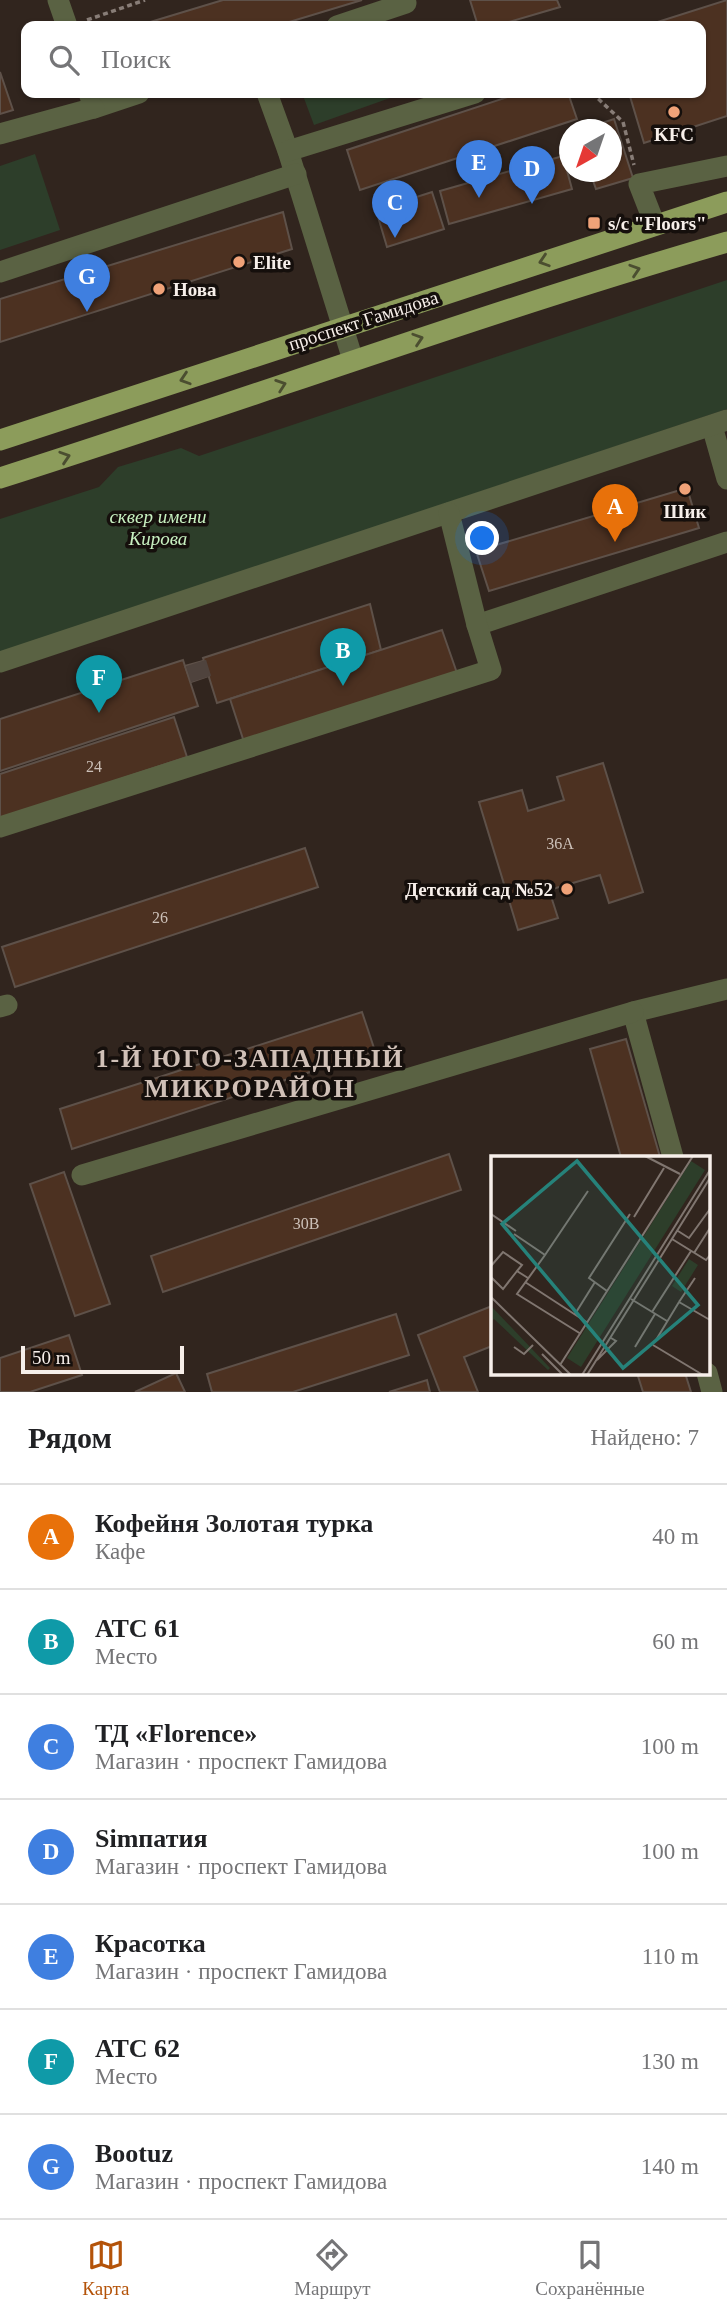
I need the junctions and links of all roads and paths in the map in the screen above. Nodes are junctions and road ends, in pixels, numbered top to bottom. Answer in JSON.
{"nodes":[{"id":1,"x":58,"y":0,"type":"edge"},
{"id":2,"x":145,"y":0,"type":"edge"},
{"id":3,"x":406,"y":3,"type":"dead end"},
{"id":4,"x":72,"y":21,"type":"edge"},
{"id":5,"x":83,"y":21,"type":"edge"},
{"id":6,"x":352,"y":21,"type":"edge"},
{"id":7,"x":269,"y":98,"type":"edge"},
{"id":8,"x":459,"y":98,"type":"edge"},
{"id":9,"x":597,"y":98,"type":"edge"},
{"id":10,"x":92,"y":100,"type":"edge"},
{"id":11,"x":0,"y":135,"type":"edge"},
{"id":12,"x":288,"y":150,"type":"junction"},
{"id":13,"x":727,"y":166,"type":"edge"},
{"id":14,"x":296,"y":174,"type":"junction"},
{"id":15,"x":639,"y":184,"type":"junction"},
{"id":16,"x":727,"y":202,"type":"edge"},
{"id":17,"x":655,"y":225,"type":"junction"},
{"id":18,"x":727,"y":242,"type":"edge"},
{"id":19,"x":0,"y":272,"type":"edge"},
{"id":20,"x":343,"y":327,"type":"junction"},
{"id":21,"x":353,"y":360,"type":"junction"},
{"id":22,"x":720,"y":423,"type":"edge"},
{"id":23,"x":0,"y":440,"type":"edge"},
{"id":24,"x":0,"y":478,"type":"edge"},
{"id":25,"x":727,"y":479,"type":"edge"},
{"id":26,"x":449,"y":513,"type":"junction"},
{"id":27,"x":727,"y":542,"type":"edge"},
{"id":28,"x":477,"y":625,"type":"junction"},
{"id":29,"x":0,"y":662,"type":"edge"},
{"id":30,"x":0,"y":827,"type":"edge"},
{"id":31,"x":727,"y":989,"type":"edge"},
{"id":32,"x":634,"y":1012,"type":"junction"},
{"id":33,"x":673,"y":1156,"type":"edge"},
{"id":34,"x":82,"y":1175,"type":"dead end"},
{"id":35,"x":707,"y":1374,"type":"edge"},
{"id":36,"x":712,"y":1392,"type":"edge"}],
"edges":[{"from":1,"to":4,"type":"street"},
{"from":2,"to":5,"type":"path"},
{"from":3,"to":6,"type":"street"},
{"from":7,"to":12,"type":"street"},
{"from":8,"to":12,"type":"street"},
{"from":9,"to":15,"type":"path"},
{"from":10,"to":11,"type":"street"},
{"from":12,"to":14,"type":"street"},
{"from":13,"to":15,"type":"street"},
{"from":14,"to":19,"type":"street"},
{"from":14,"to":20,"type":"street"},
{"from":15,"to":17,"type":"street"},
{"from":16,"to":17,"type":"main road","name":"проспект Гамидова"},
{"from":17,"to":20,"type":"main road","name":"проспект Гамидова","one_way":true},
{"from":21,"to":18,"type":"main road","name":"проспект Гамидова","one_way":true},
{"from":20,"to":21,"type":"street"},
{"from":20,"to":23,"type":"main road","name":"проспект Гамидова","one_way":true},
{"from":24,"to":21,"type":"main road","name":"проспект Гамидова","one_way":true},
{"from":22,"to":25,"type":"street"},
{"from":22,"to":26,"type":"street"},
{"from":26,"to":28,"type":"street"},
{"from":26,"to":29,"type":"street"},
{"from":27,"to":28,"type":"street"},
{"from":28,"to":30,"type":"street"},
{"from":31,"to":32,"type":"street"},
{"from":32,"to":33,"type":"street"},
{"from":32,"to":34,"type":"street"},
{"from":35,"to":36,"type":"street"}]}
